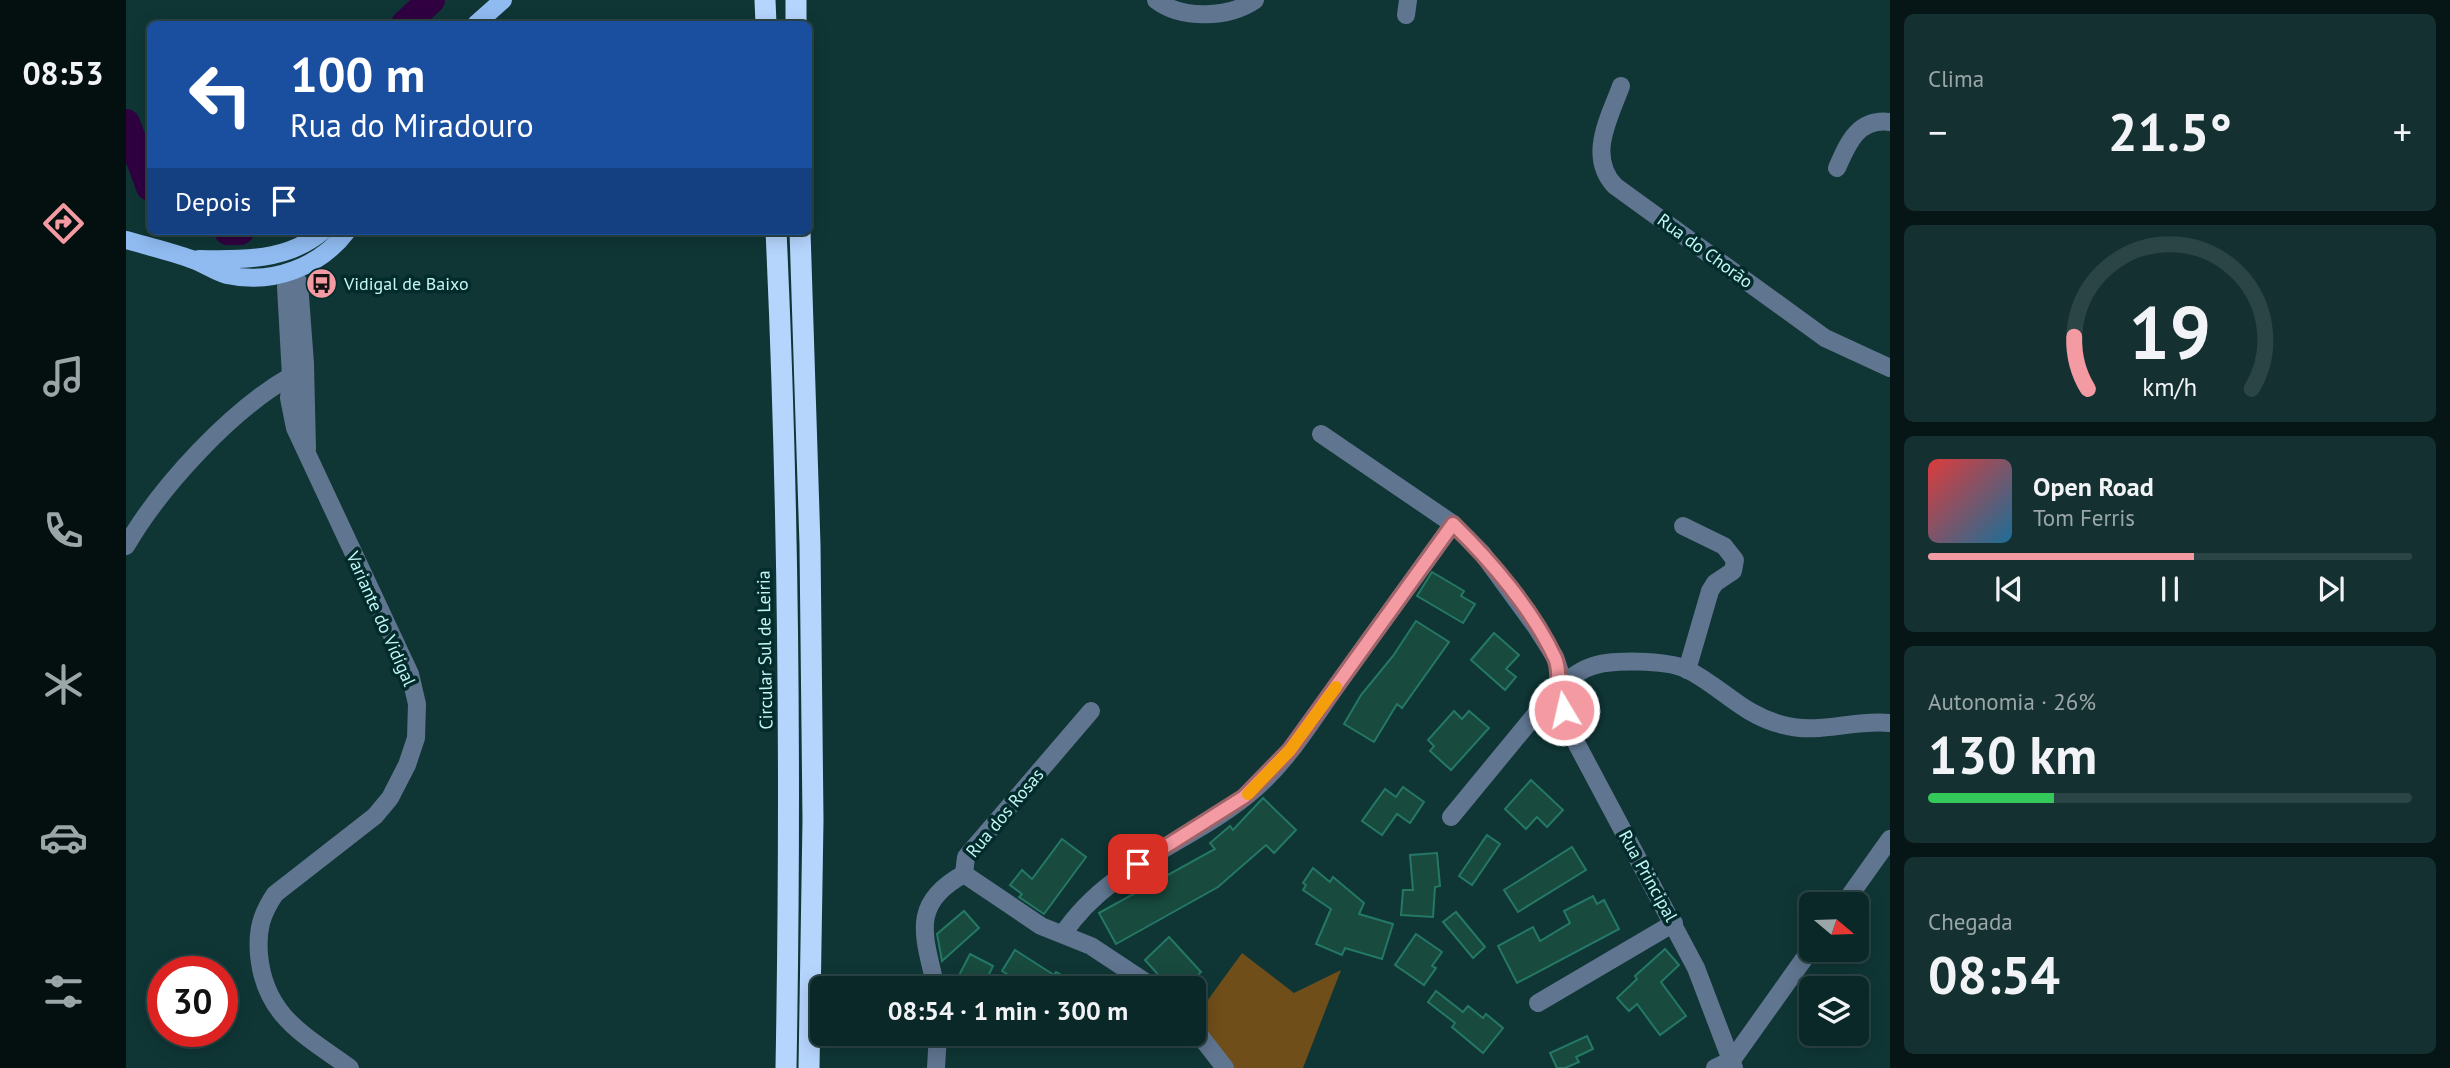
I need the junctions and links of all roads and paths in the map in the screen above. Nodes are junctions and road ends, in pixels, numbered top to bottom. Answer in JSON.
{"nodes":[{"id":1,"x":503,"y":0,"type":"edge"},
{"id":2,"x":765,"y":0,"type":"edge"},
{"id":3,"x":796,"y":0,"type":"edge"},
{"id":4,"x":1156,"y":0,"type":"edge"},
{"id":5,"x":1255,"y":0,"type":"edge"},
{"id":6,"x":479,"y":21,"type":"edge"},
{"id":7,"x":766,"y":21,"type":"edge"},
{"id":8,"x":796,"y":21,"type":"edge"},
{"id":9,"x":1620,"y":86,"type":"dead end"},
{"id":10,"x":1890,"y":122,"type":"edge"},
{"id":11,"x":1837,"y":168,"type":"dead end"},
{"id":12,"x":317,"y":235,"type":"edge"},
{"id":13,"x":343,"y":235,"type":"edge"},
{"id":14,"x":776,"y":235,"type":"edge"},
{"id":15,"x":800,"y":235,"type":"edge"},
{"id":16,"x":126,"y":240,"type":"edge"},
{"id":17,"x":285,"y":253,"type":"junction"},
{"id":18,"x":192,"y":259,"type":"junction"},
{"id":19,"x":290,"y":272,"type":"junction"},
{"id":20,"x":1890,"y":368,"type":"edge"},
{"id":21,"x":298,"y":376,"type":"junction"},
{"id":22,"x":1321,"y":434,"type":"dead end"},
{"id":23,"x":1453,"y":524,"type":"junction"},
{"id":24,"x":1683,"y":526,"type":"dead end"},
{"id":25,"x":126,"y":546,"type":"edge"},
{"id":26,"x":1687,"y":670,"type":"junction"},
{"id":27,"x":1558,"y":687,"type":"junction"},
{"id":28,"x":1091,"y":711,"type":"dead end"},
{"id":29,"x":1890,"y":723,"type":"edge"},
{"id":30,"x":1451,"y":817,"type":"dead end"},
{"id":31,"x":1890,"y":839,"type":"edge"},
{"id":32,"x":964,"y":874,"type":"junction"},
{"id":33,"x":1852,"y":892,"type":"edge"},
{"id":34,"x":1674,"y":922,"type":"junction"},
{"id":35,"x":1063,"y":934,"type":"junction"},
{"id":36,"x":1802,"y":962,"type":"edge"},
{"id":37,"x":933,"y":976,"type":"edge"},
{"id":38,"x":1136,"y":976,"type":"edge"},
{"id":39,"x":1538,"y":1003,"type":"dead end"},
{"id":40,"x":1206,"y":1043,"type":"edge"},
{"id":41,"x":937,"y":1046,"type":"edge"},
{"id":42,"x":1733,"y":1064,"type":"edge"},
{"id":43,"x":350,"y":1068,"type":"edge"},
{"id":44,"x":786,"y":1068,"type":"edge"},
{"id":45,"x":809,"y":1068,"type":"edge"},
{"id":46,"x":936,"y":1068,"type":"edge"},
{"id":47,"x":1225,"y":1068,"type":"edge"},
{"id":48,"x":1715,"y":1068,"type":"edge"}],
"edges":[{"from":1,"to":6,"type":"main road"},
{"from":2,"to":7,"type":"highway"},
{"from":3,"to":8,"type":"highway"},
{"from":4,"to":5,"type":"street"},
{"from":9,"to":20,"type":"street","name":"Rua do Chorão"},
{"from":10,"to":11,"type":"street"},
{"from":12,"to":17,"type":"main road"},
{"from":13,"to":19,"type":"main road"},
{"from":14,"to":44,"type":"highway","name":"Circular Sul de Leiria"},
{"from":15,"to":45,"type":"highway"},
{"from":16,"to":18,"type":"main road"},
{"from":17,"to":18,"type":"main road"},
{"from":17,"to":19,"type":"main road"},
{"from":18,"to":19,"type":"main road"},
{"from":19,"to":21,"type":"street","name":"Variante do Vidigal"},
{"from":21,"to":25,"type":"street"},
{"from":21,"to":43,"type":"street","name":"Variante do Vidigal"},
{"from":22,"to":23,"type":"street","name":"Rua Principal"},
{"from":23,"to":27,"type":"street","name":"Rua Principal"},
{"from":23,"to":35,"type":"street"},
{"from":24,"to":26,"type":"street"},
{"from":26,"to":27,"type":"street"},
{"from":26,"to":29,"type":"street"},
{"from":27,"to":30,"type":"street"},
{"from":27,"to":34,"type":"street","name":"Rua Principal"},
{"from":28,"to":32,"type":"street","name":"Rua dos Rosas"},
{"from":31,"to":33,"type":"street"},
{"from":32,"to":35,"type":"street","name":"Rua dos Rosas"},
{"from":32,"to":37,"type":"street"},
{"from":34,"to":39,"type":"street"},
{"from":34,"to":42,"type":"street","name":"Rua Principal"},
{"from":35,"to":38,"type":"street","name":"Rua dos Rosas"},
{"from":36,"to":42,"type":"street"},
{"from":40,"to":47,"type":"street"},
{"from":41,"to":46,"type":"street"},
{"from":42,"to":48,"type":"street"}]}
